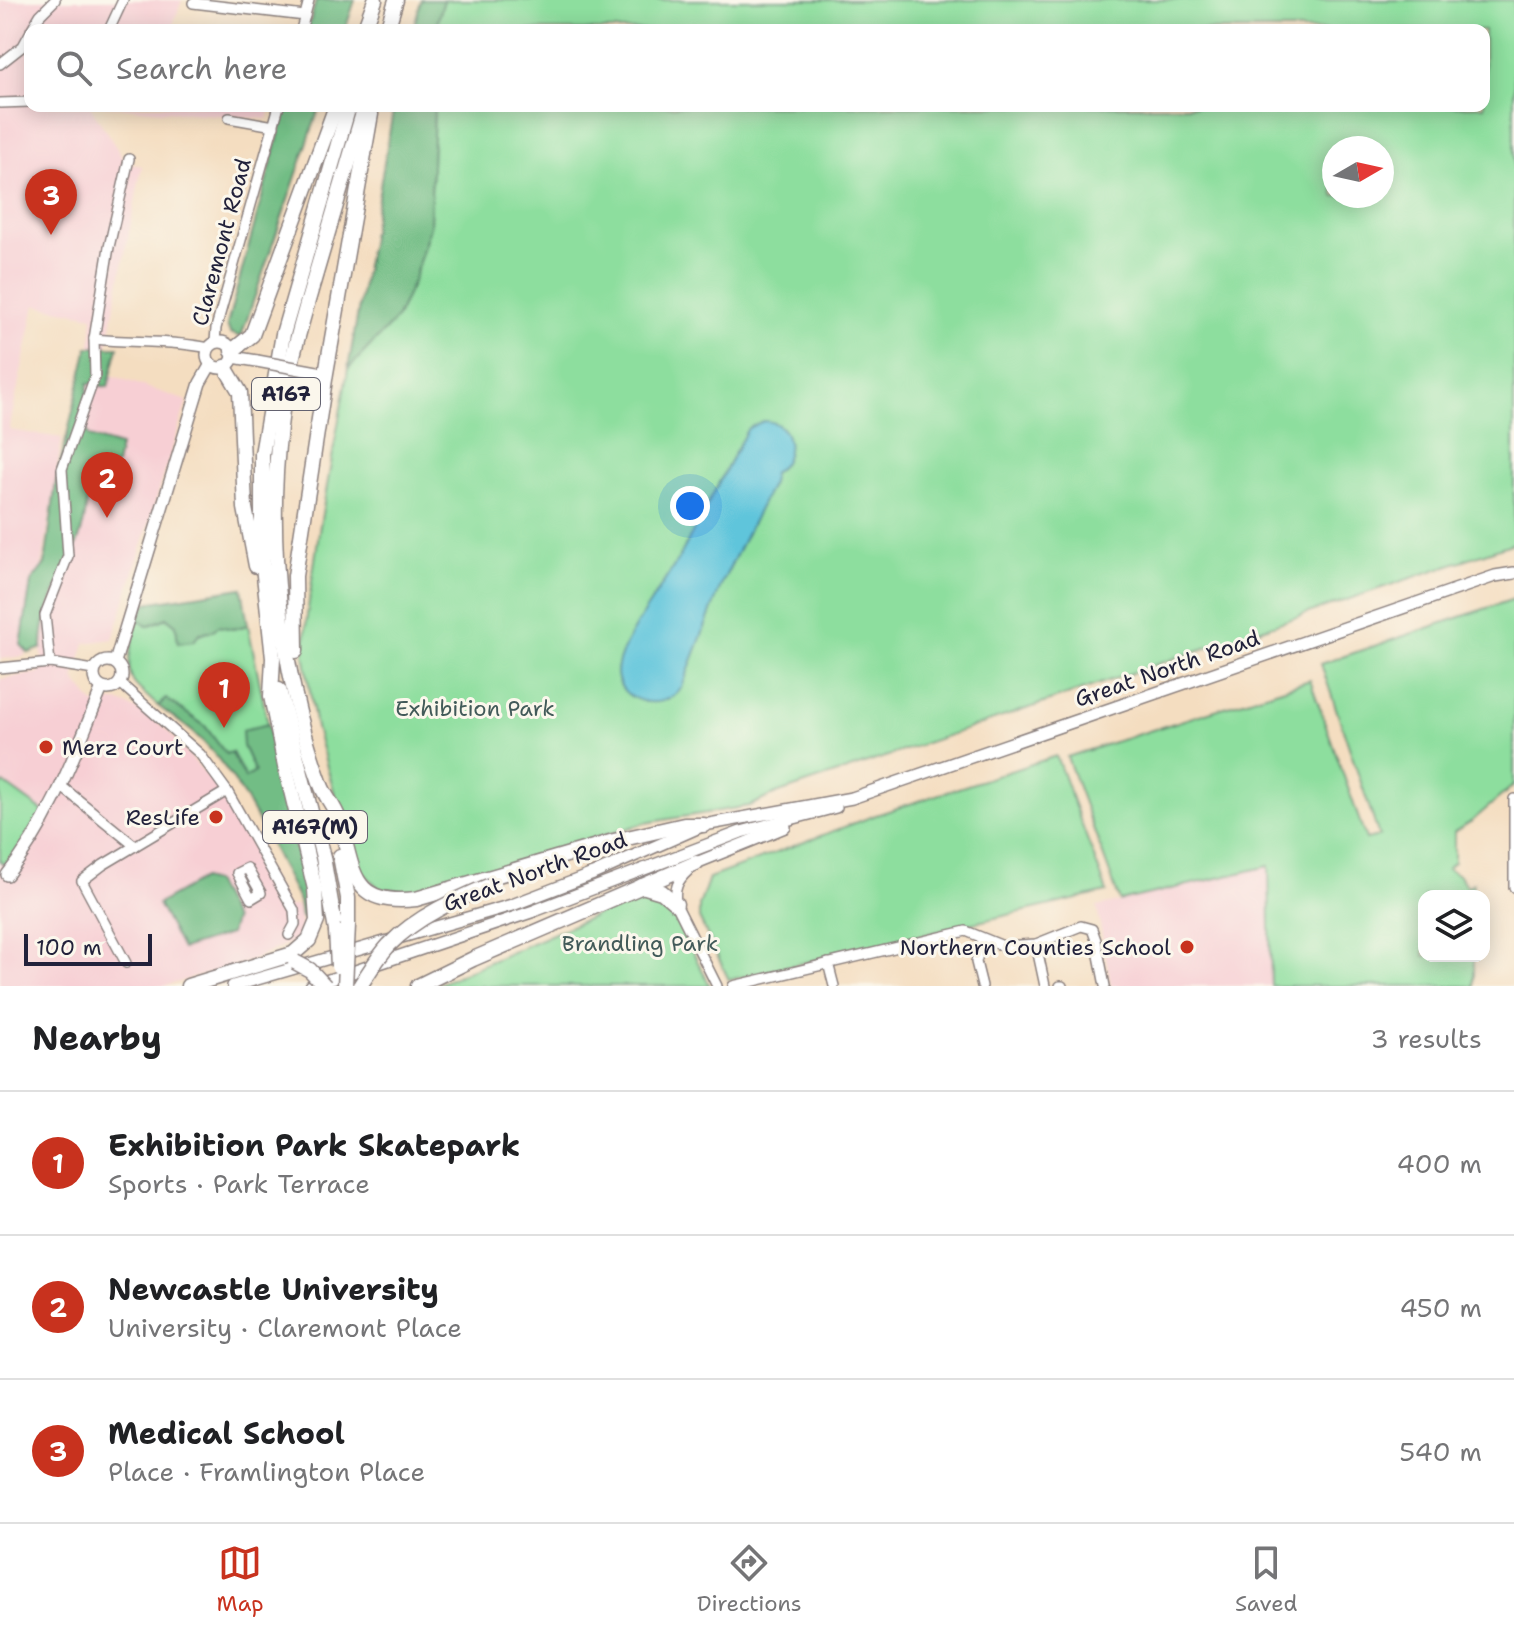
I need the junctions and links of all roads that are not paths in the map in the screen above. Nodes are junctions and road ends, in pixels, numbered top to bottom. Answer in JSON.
{"nodes":[{"id":1,"x":55,"y":0,"type":"edge"},
{"id":2,"x":123,"y":0,"type":"edge"},
{"id":3,"x":309,"y":0,"type":"edge"},
{"id":4,"x":378,"y":0,"type":"edge"},
{"id":5,"x":396,"y":0,"type":"edge"},
{"id":6,"x":193,"y":3,"type":"dead end"},
{"id":7,"x":305,"y":16,"type":"junction"},
{"id":8,"x":35,"y":24,"type":"edge"},
{"id":9,"x":112,"y":24,"type":"edge"},
{"id":10,"x":303,"y":24,"type":"edge"},
{"id":11,"x":367,"y":24,"type":"edge"},
{"id":12,"x":372,"y":24,"type":"edge"},
{"id":13,"x":389,"y":24,"type":"edge"},
{"id":14,"x":24,"y":44,"type":"edge"},
{"id":15,"x":0,"y":64,"type":"edge"},
{"id":16,"x":24,"y":102,"type":"edge"},
{"id":17,"x":0,"y":103,"type":"edge"},
{"id":18,"x":278,"y":112,"type":"edge"},
{"id":19,"x":334,"y":112,"type":"edge"},
{"id":20,"x":347,"y":112,"type":"edge"},
{"id":21,"x":363,"y":112,"type":"edge"},
{"id":22,"x":371,"y":112,"type":"edge"},
{"id":23,"x":229,"y":118,"type":"dead end"},
{"id":24,"x":274,"y":126,"type":"junction"},
{"id":25,"x":129,"y":159,"type":"dead end"},
{"id":26,"x":94,"y":339,"type":"junction"},
{"id":27,"x":212,"y":346,"type":"junction"},
{"id":28,"x":225,"y":360,"type":"junction"},
{"id":29,"x":321,"y":373,"type":"junction"},
{"id":30,"x":1514,"y":566,"type":"edge"},
{"id":31,"x":1514,"y":573,"type":"edge"},
{"id":32,"x":1495,"y":576,"type":"junction"},
{"id":33,"x":265,"y":605,"type":"junction"},
{"id":34,"x":115,"y":662,"type":"junction"},
{"id":35,"x":50,"y":663,"type":"junction"},
{"id":36,"x":0,"y":668,"type":"edge"},
{"id":37,"x":94,"y":670,"type":"junction"},
{"id":38,"x":120,"y":683,"type":"junction"},
{"id":39,"x":102,"y":688,"type":"junction"},
{"id":40,"x":295,"y":689,"type":"junction"},
{"id":41,"x":275,"y":694,"type":"joint"},
{"id":42,"x":282,"y":726,"type":"junction"},
{"id":43,"x":61,"y":786,"type":"junction"},
{"id":44,"x":322,"y":786,"type":"junction"},
{"id":45,"x":227,"y":791,"type":"junction"},
{"id":46,"x":852,"y":798,"type":"junction"},
{"id":47,"x":1514,"y":799,"type":"edge"},
{"id":48,"x":834,"y":808,"type":"junction"},
{"id":49,"x":704,"y":825,"type":"junction"},
{"id":50,"x":135,"y":846,"type":"junction"},
{"id":51,"x":696,"y":863,"type":"junction"},
{"id":52,"x":516,"y":873,"type":"junction"},
{"id":53,"x":7,"y":875,"type":"dead end"},
{"id":54,"x":642,"y":886,"type":"junction"},
{"id":55,"x":1514,"y":887,"type":"edge"},
{"id":56,"x":676,"y":904,"type":"junction"},
{"id":57,"x":342,"y":928,"type":"junction"},
{"id":58,"x":289,"y":935,"type":"dead end"},
{"id":59,"x":982,"y":940,"type":"junction"},
{"id":60,"x":1036,"y":944,"type":"junction"},
{"id":61,"x":288,"y":961,"type":"junction"},
{"id":62,"x":126,"y":963,"type":"dead end"},
{"id":63,"x":828,"y":963,"type":"junction"},
{"id":64,"x":188,"y":986,"type":"edge"},
{"id":65,"x":233,"y":986,"type":"edge"},
{"id":66,"x":311,"y":986,"type":"edge"},
{"id":67,"x":325,"y":986,"type":"edge"},
{"id":68,"x":337,"y":986,"type":"edge"},
{"id":69,"x":345,"y":986,"type":"edge"},
{"id":70,"x":360,"y":986,"type":"edge"},
{"id":71,"x":418,"y":986,"type":"edge"},
{"id":72,"x":717,"y":986,"type":"edge"},
{"id":73,"x":733,"y":986,"type":"edge"},
{"id":74,"x":834,"y":986,"type":"edge"},
{"id":75,"x":982,"y":986,"type":"edge"},
{"id":76,"x":1045,"y":986,"type":"edge"},
{"id":77,"x":1105,"y":986,"type":"edge"}],
"edges":[{"from":1,"to":8,"type":"street"},
{"from":2,"to":9,"type":"street"},
{"from":3,"to":7,"type":"street"},
{"from":4,"to":11,"type":"highway"},
{"from":4,"to":12,"type":"highway"},
{"from":5,"to":13,"type":"highway"},
{"from":6,"to":7,"type":"street"},
{"from":7,"to":10,"type":"street"},
{"from":14,"to":15,"type":"street"},
{"from":16,"to":17,"type":"street"},
{"from":18,"to":24,"type":"street","name":"Claremont Road"},
{"from":19,"to":28,"type":"highway"},
{"from":20,"to":33,"type":"highway","number":"A167"},
{"from":21,"to":40,"type":"highway","number":"A167"},
{"from":22,"to":29,"type":"highway"},
{"from":23,"to":24,"type":"street"},
{"from":24,"to":27,"type":"street","name":"Claremont Road"},
{"from":25,"to":26,"type":"street"},
{"from":26,"to":27,"type":"street"},
{"from":26,"to":35,"type":"street"},
{"from":27,"to":28,"type":"main road"},
{"from":27,"to":28,"type":"main road"},
{"from":28,"to":29,"type":"main road","bridge":true},
{"from":28,"to":33,"type":"highway"},
{"from":28,"to":34,"type":"main road"},
{"from":29,"to":40,"type":"highway"},
{"from":30,"to":32,"type":"main road","name":"Great North Road"},
{"from":31,"to":32,"type":"main road","name":"Great North Road"},
{"from":32,"to":46,"type":"main road","name":"Great North Road"},
{"from":33,"to":41,"type":"highway","number":"A167"},
{"from":34,"to":37,"type":"main road"},
{"from":34,"to":38,"type":"main road"},
{"from":35,"to":36,"type":"street"},
{"from":35,"to":37,"type":"street"},
{"from":37,"to":39,"type":"main road"},
{"from":38,"to":39,"type":"main road"},
{"from":38,"to":45,"type":"street"},
{"from":39,"to":43,"type":"main road"},
{"from":40,"to":44,"type":"highway","number":"A167"},
{"from":41,"to":42,"type":"highway","number":"A167(M)"},
{"from":42,"to":57,"type":"highway","number":"A167(M)"},
{"from":42,"to":61,"type":"highway"},
{"from":43,"to":50,"type":"street"},
{"from":43,"to":53,"type":"main road"},
{"from":44,"to":52,"type":"highway"},
{"from":44,"to":57,"type":"highway","number":"A167(M)"},
{"from":45,"to":50,"type":"street"},
{"from":45,"to":58,"type":"street"},
{"from":46,"to":48,"type":"main road","name":"Great North Road"},
{"from":46,"to":49,"type":"main road","name":"Great North Road"},
{"from":47,"to":55,"type":"street"},
{"from":48,"to":51,"type":"main road"},
{"from":48,"to":66,"type":"main road","name":"Great North Road"},
{"from":49,"to":52,"type":"highway"},
{"from":49,"to":65,"type":"main road","name":"Great North Road"},
{"from":50,"to":62,"type":"street"},
{"from":51,"to":54,"type":"highway"},
{"from":51,"to":56,"type":"street"},
{"from":52,"to":70,"type":"highway","bridge":true},
{"from":54,"to":56,"type":"highway"},
{"from":54,"to":71,"type":"highway"},
{"from":56,"to":72,"type":"street"},
{"from":57,"to":68,"type":"highway","number":"A167(M)","bridge":true},
{"from":57,"to":69,"type":"highway","number":"A167(M)","bridge":true},
{"from":59,"to":60,"type":"street"},
{"from":59,"to":63,"type":"street"},
{"from":59,"to":75,"type":"street"},
{"from":60,"to":76,"type":"street"},
{"from":60,"to":77,"type":"street"},
{"from":61,"to":64,"type":"highway"},
{"from":61,"to":67,"type":"highway","bridge":true},
{"from":63,"to":73,"type":"street"},
{"from":63,"to":74,"type":"street"}]}
